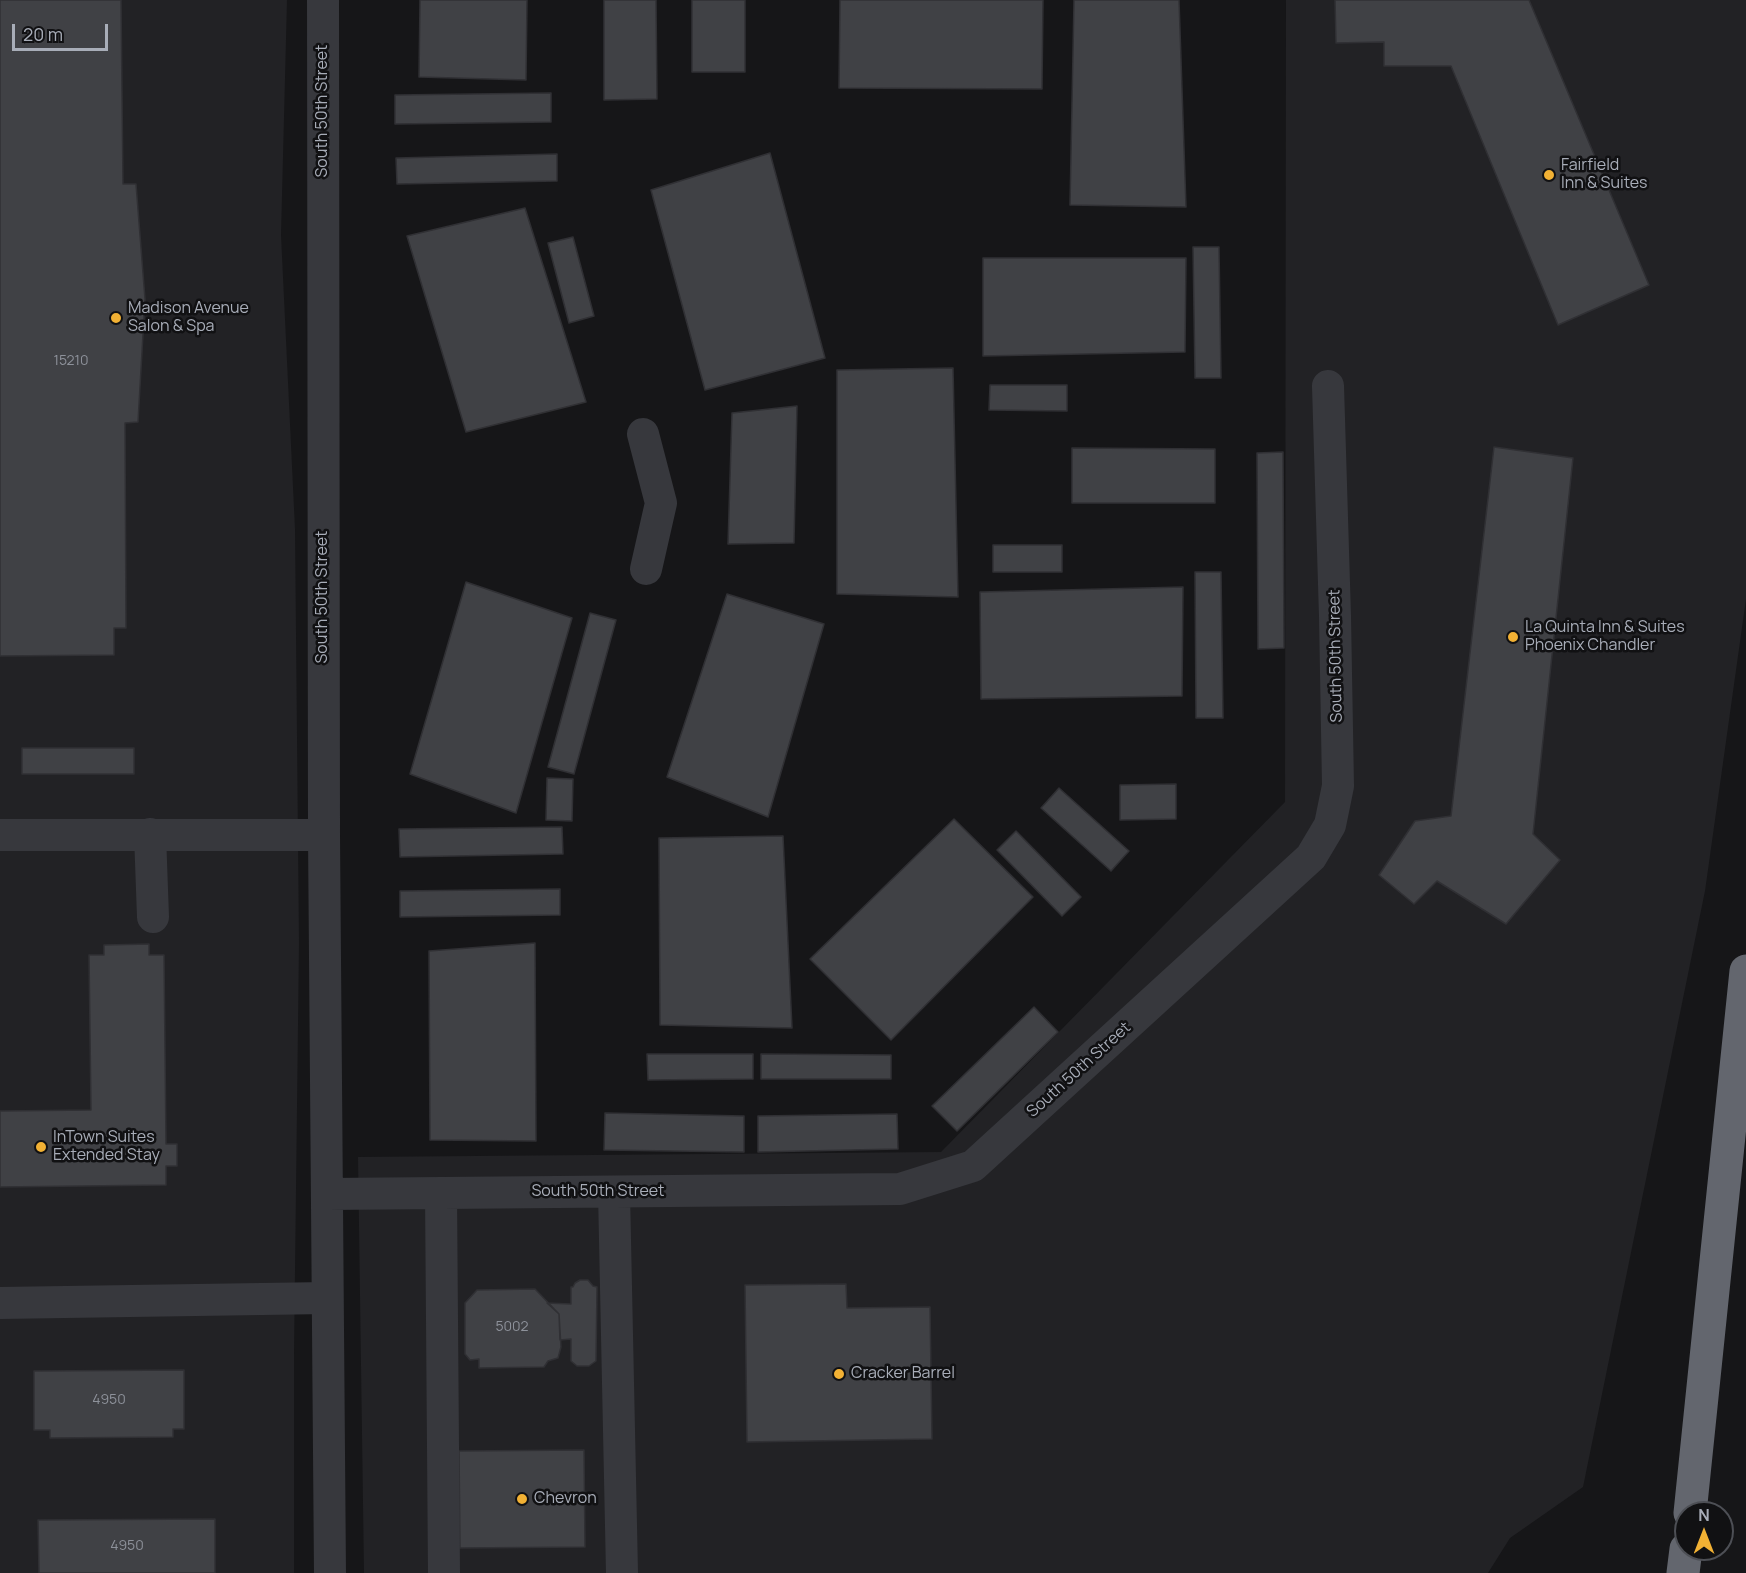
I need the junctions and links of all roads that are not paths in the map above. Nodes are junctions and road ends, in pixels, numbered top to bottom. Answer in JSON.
{"nodes":[{"id":1,"x":322,"y":0,"type":"edge"},
{"id":2,"x":1328,"y":386,"type":"dead end"},
{"id":3,"x":643,"y":434,"type":"dead end"},
{"id":4,"x":646,"y":569,"type":"dead end"},
{"id":5,"x":150,"y":834,"type":"junction"},
{"id":6,"x":0,"y":835,"type":"edge"},
{"id":7,"x":324,"y":835,"type":"junction"},
{"id":8,"x":153,"y":917,"type":"dead end"},
{"id":9,"x":1746,"y":971,"type":"edge"},
{"id":10,"x":614,"y":1192,"type":"junction"},
{"id":11,"x":441,"y":1193,"type":"junction"},
{"id":12,"x":328,"y":1194,"type":"junction"},
{"id":13,"x":327,"y":1298,"type":"junction"},
{"id":14,"x":0,"y":1303,"type":"edge"},
{"id":15,"x":1691,"y":1501,"type":"edge"},
{"id":16,"x":330,"y":1573,"type":"edge"},
{"id":17,"x":444,"y":1573,"type":"edge"},
{"id":18,"x":622,"y":1573,"type":"edge"}],
"edges":[{"from":1,"to":7,"type":"street","name":"South 50th Street"},
{"from":2,"to":10,"type":"street","name":"South 50th Street"},
{"from":3,"to":4,"type":"street"},
{"from":5,"to":6,"type":"street"},
{"from":5,"to":7,"type":"street"},
{"from":5,"to":8,"type":"street"},
{"from":7,"to":12,"type":"street","name":"South 50th Street"},
{"from":9,"to":15,"type":"highway"},
{"from":10,"to":11,"type":"street","name":"South 50th Street"},
{"from":10,"to":18,"type":"street"},
{"from":11,"to":12,"type":"street","name":"South 50th Street"},
{"from":11,"to":17,"type":"street"},
{"from":12,"to":13,"type":"street","name":"South 50th Street"},
{"from":13,"to":14,"type":"street"},
{"from":13,"to":16,"type":"street","name":"South 50th Street"}]}
